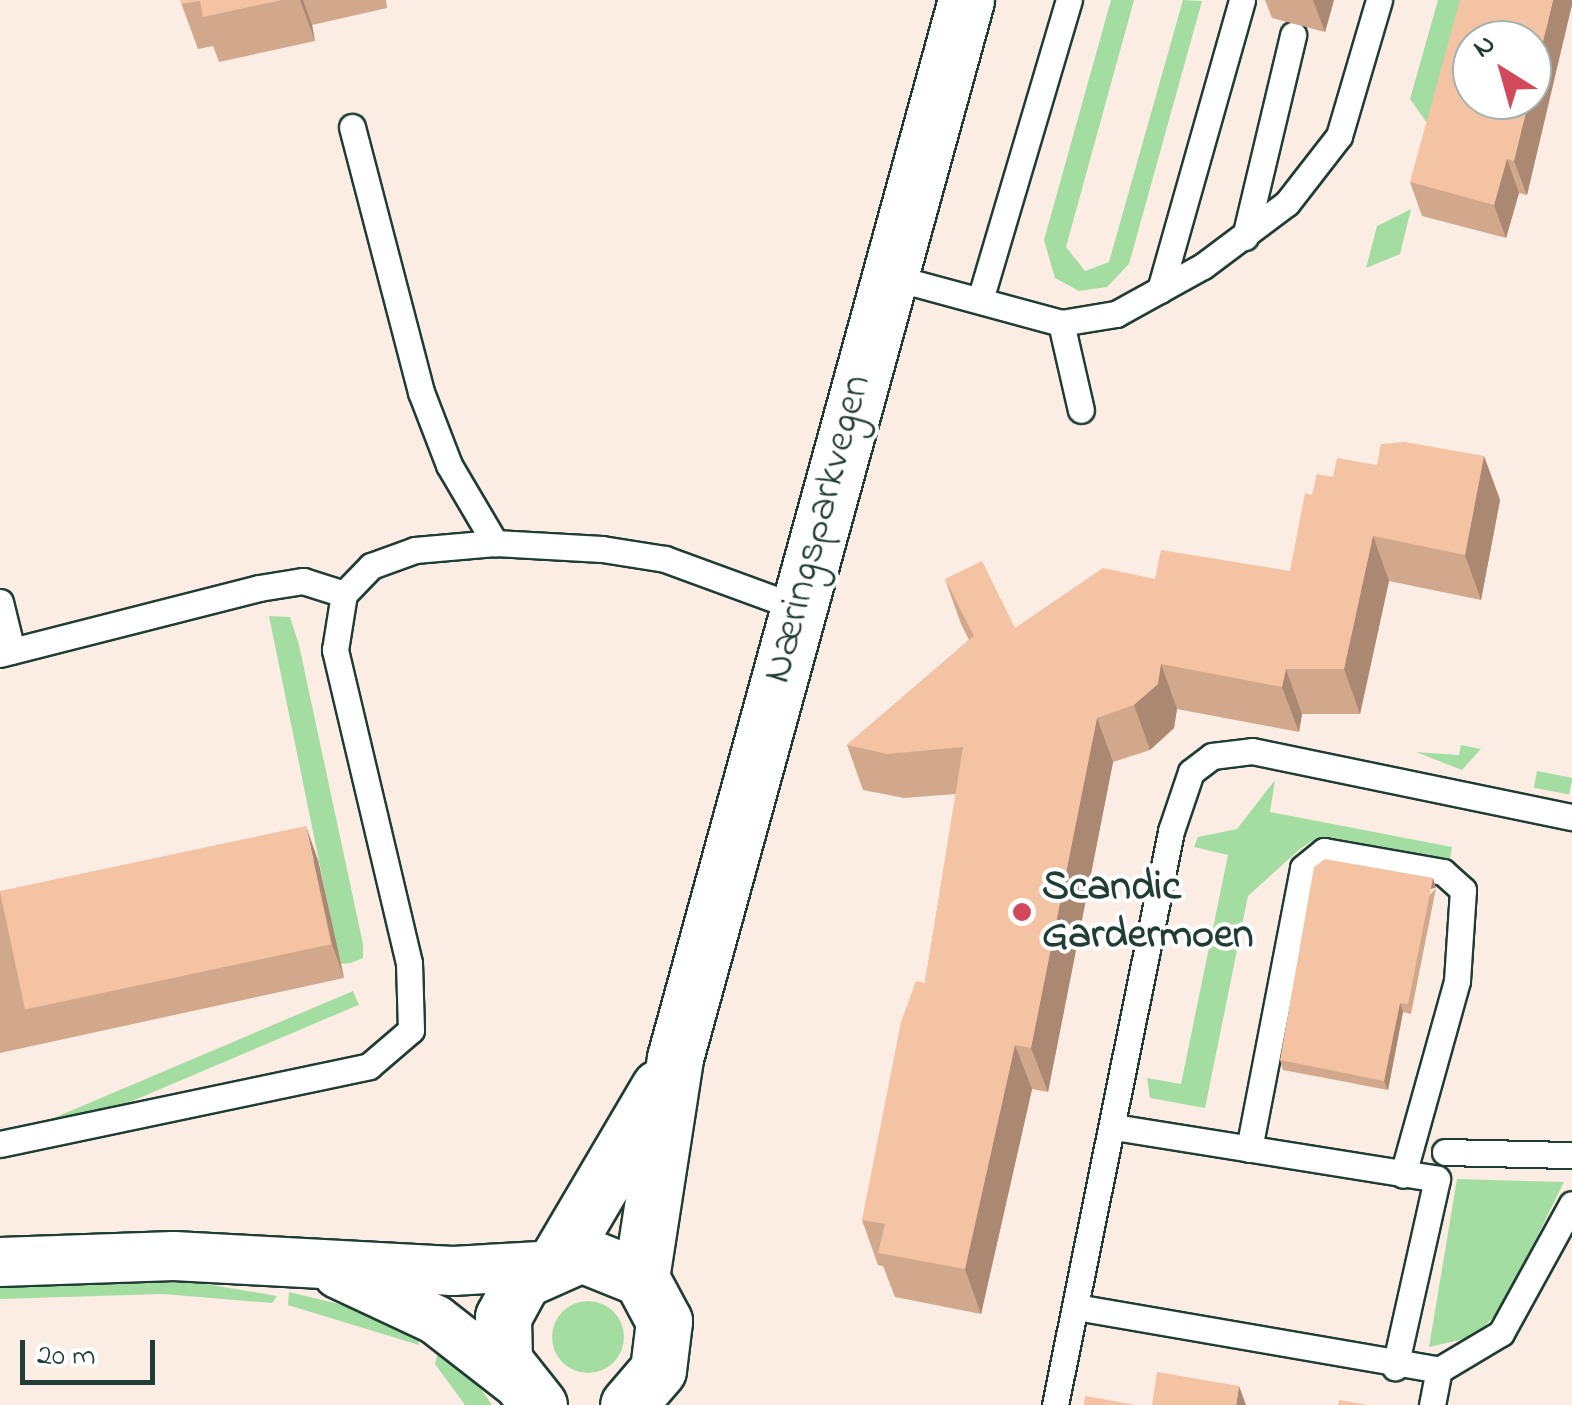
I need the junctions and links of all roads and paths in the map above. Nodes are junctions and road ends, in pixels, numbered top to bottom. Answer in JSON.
{"nodes":[{"id":1,"x":966,"y":0,"type":"edge"},
{"id":2,"x":1069,"y":0,"type":"edge"},
{"id":3,"x":1242,"y":0,"type":"edge"},
{"id":4,"x":1379,"y":0,"type":"edge"},
{"id":5,"x":1293,"y":35,"type":"dead end"},
{"id":6,"x":352,"y":127,"type":"dead end"},
{"id":7,"x":1244,"y":237,"type":"junction"},
{"id":8,"x":888,"y":276,"type":"junction"},
{"id":9,"x":1160,"y":290,"type":"junction"},
{"id":10,"x":980,"y":300,"type":"junction"},
{"id":11,"x":1061,"y":324,"type":"junction"},
{"id":12,"x":1081,"y":410,"type":"dead end"},
{"id":13,"x":495,"y":543,"type":"junction"},
{"id":14,"x":344,"y":594,"type":"junction"},
{"id":15,"x":0,"y":602,"type":"edge"},
{"id":16,"x":796,"y":607,"type":"junction"},
{"id":17,"x":6,"y":652,"type":"edge"},
{"id":18,"x":1572,"y":817,"type":"edge"},
{"id":19,"x":676,"y":1058,"type":"junction"},
{"id":20,"x":1114,"y":1127,"type":"junction"},
{"id":21,"x":0,"y":1144,"type":"edge"},
{"id":22,"x":1249,"y":1149,"type":"junction"},
{"id":23,"x":1445,"y":1152,"type":"dead end"},
{"id":24,"x":1572,"y":1155,"type":"edge"},
{"id":25,"x":1402,"y":1175,"type":"junction"},
{"id":26,"x":1572,"y":1204,"type":"edge"},
{"id":27,"x":0,"y":1262,"type":"edge"},
{"id":28,"x":550,"y":1262,"type":"junction"},
{"id":29,"x":316,"y":1264,"type":"junction"},
{"id":30,"x":641,"y":1278,"type":"junction"},
{"id":31,"x":1076,"y":1307,"type":"junction"},
{"id":32,"x":1395,"y":1368,"type":"junction"},
{"id":33,"x":1439,"y":1370,"type":"junction"},
{"id":34,"x":528,"y":1397,"type":"edge"},
{"id":35,"x":628,"y":1405,"type":"edge"},
{"id":36,"x":1055,"y":1405,"type":"edge"},
{"id":37,"x":1432,"y":1405,"type":"edge"}],
"edges":[{"from":1,"to":8,"type":"street","name":"Næringsparkvegen"},
{"from":2,"to":10,"type":"lane"},
{"from":3,"to":9,"type":"lane"},
{"from":4,"to":7,"type":"lane"},
{"from":5,"to":7,"type":"lane"},
{"from":6,"to":13,"type":"lane"},
{"from":7,"to":9,"type":"lane"},
{"from":8,"to":10,"type":"lane"},
{"from":8,"to":16,"type":"street","name":"Næringsparkvegen"},
{"from":9,"to":11,"type":"lane"},
{"from":10,"to":11,"type":"lane"},
{"from":11,"to":12,"type":"lane"},
{"from":13,"to":14,"type":"lane"},
{"from":13,"to":16,"type":"lane"},
{"from":14,"to":17,"type":"lane"},
{"from":14,"to":21,"type":"lane"},
{"from":15,"to":17,"type":"lane"},
{"from":16,"to":19,"type":"street","name":"Næringsparkvegen"},
{"from":18,"to":20,"type":"lane"},
{"from":19,"to":28,"type":"street","name":"Næringsparkvegen"},
{"from":19,"to":30,"type":"street","name":"Næringsparkvegen"},
{"from":20,"to":22,"type":"lane"},
{"from":20,"to":31,"type":"lane"},
{"from":22,"to":25,"type":"lane"},
{"from":22,"to":25,"type":"lane"},
{"from":23,"to":24,"type":"lane"},
{"from":25,"to":32,"type":"lane"},
{"from":26,"to":33,"type":"lane"},
{"from":27,"to":29,"type":"street"},
{"from":28,"to":29,"type":"street"},
{"from":28,"to":30,"type":"street"},
{"from":28,"to":34,"type":"street","name":"Næringsparkvegen"},
{"from":29,"to":34,"type":"street"},
{"from":30,"to":35,"type":"street"},
{"from":31,"to":32,"type":"lane"},
{"from":31,"to":36,"type":"lane"},
{"from":32,"to":33,"type":"lane"},
{"from":33,"to":37,"type":"lane"}]}
